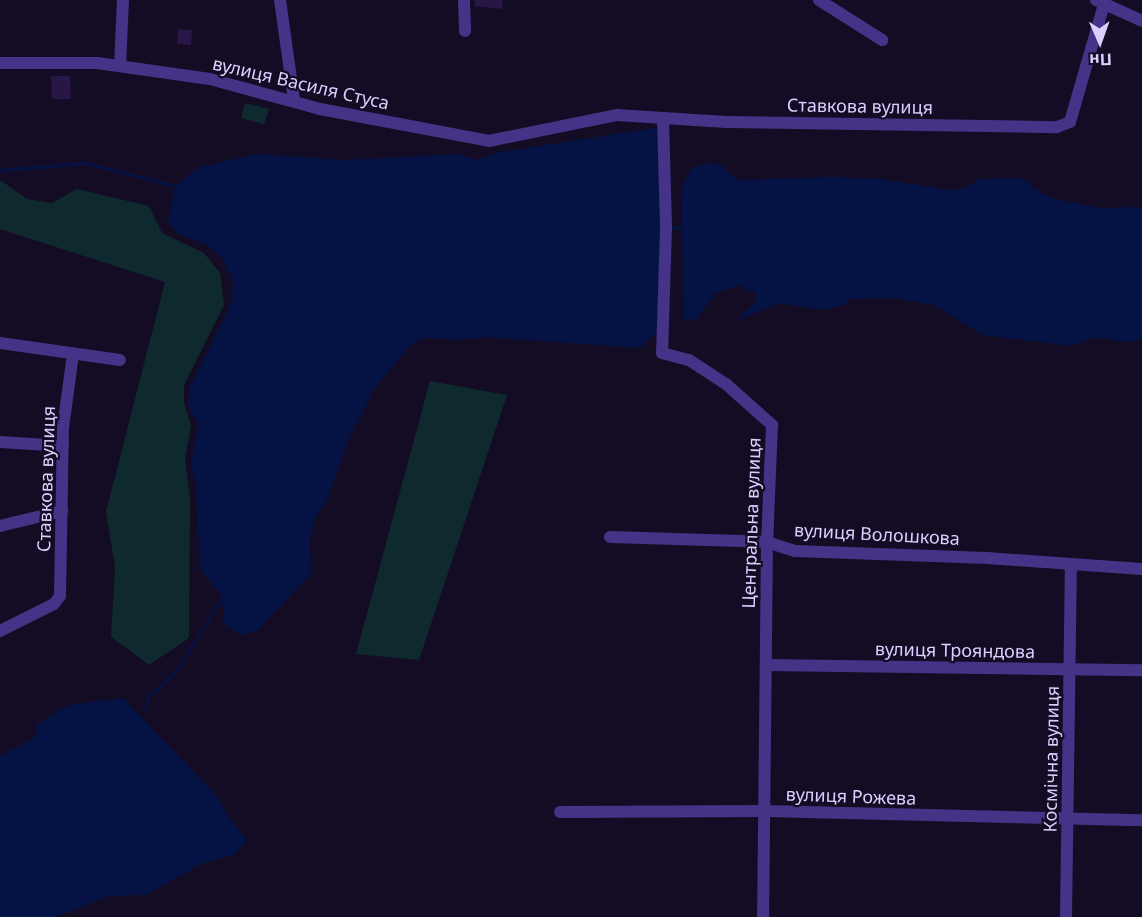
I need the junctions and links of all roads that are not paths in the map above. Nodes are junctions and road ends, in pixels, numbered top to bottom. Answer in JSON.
{"nodes":[{"id":1,"x":123,"y":0,"type":"edge"},
{"id":2,"x":280,"y":0,"type":"edge"},
{"id":3,"x":464,"y":0,"type":"edge"},
{"id":4,"x":819,"y":0,"type":"edge"},
{"id":5,"x":1100,"y":2,"type":"edge"},
{"id":6,"x":1142,"y":21,"type":"edge"},
{"id":7,"x":465,"y":31,"type":"dead end"},
{"id":8,"x":882,"y":40,"type":"dead end"},
{"id":9,"x":0,"y":63,"type":"edge"},
{"id":10,"x":120,"y":66,"type":"junction"},
{"id":11,"x":294,"y":99,"type":"junction"},
{"id":12,"x":663,"y":119,"type":"junction"},
{"id":13,"x":0,"y":343,"type":"edge"},
{"id":14,"x":74,"y":354,"type":"junction"},
{"id":15,"x":120,"y":360,"type":"dead end"},
{"id":16,"x":0,"y":442,"type":"edge"},
{"id":17,"x":63,"y":446,"type":"junction"},
{"id":18,"x":62,"y":511,"type":"junction"},
{"id":19,"x":0,"y":526,"type":"edge"},
{"id":20,"x":610,"y":537,"type":"dead end"},
{"id":21,"x":767,"y":542,"type":"junction"},
{"id":22,"x":1071,"y":565,"type":"junction"},
{"id":23,"x":1142,"y":569,"type":"edge"},
{"id":24,"x":0,"y":631,"type":"edge"},
{"id":25,"x":767,"y":666,"type":"junction"},
{"id":26,"x":1070,"y":669,"type":"junction"},
{"id":27,"x":1142,"y":670,"type":"edge"},
{"id":28,"x":560,"y":812,"type":"dead end"},
{"id":29,"x":765,"y":812,"type":"junction"},
{"id":30,"x":1069,"y":816,"type":"junction"},
{"id":31,"x":1142,"y":820,"type":"edge"},
{"id":32,"x":763,"y":917,"type":"edge"},
{"id":33,"x":1066,"y":917,"type":"edge"}],
"edges":[{"from":1,"to":10,"type":"street"},
{"from":2,"to":11,"type":"street"},
{"from":3,"to":7,"type":"street"},
{"from":4,"to":8,"type":"street"},
{"from":5,"to":6,"type":"street"},
{"from":5,"to":12,"type":"street","name":"Ставкова вулиця"},
{"from":9,"to":10,"type":"street","name":"вулиця Василя Стуса"},
{"from":10,"to":11,"type":"street","name":"вулиця Василя Стуса"},
{"from":11,"to":12,"type":"street","name":"вулиця Василя Стуса"},
{"from":12,"to":21,"type":"street","name":"Центральна вулиця"},
{"from":13,"to":14,"type":"street"},
{"from":14,"to":15,"type":"street"},
{"from":14,"to":17,"type":"street","name":"Ставкова вулиця"},
{"from":16,"to":17,"type":"street"},
{"from":17,"to":18,"type":"street","name":"Ставкова вулиця"},
{"from":18,"to":19,"type":"street"},
{"from":18,"to":24,"type":"street","name":"Ставкова вулиця"},
{"from":20,"to":21,"type":"street","name":"вулиця Волошкова"},
{"from":21,"to":22,"type":"street","name":"вулиця Волошкова"},
{"from":21,"to":25,"type":"street","name":"Центральна вулиця"},
{"from":22,"to":23,"type":"street","name":"вулиця Волошкова"},
{"from":22,"to":26,"type":"street","name":"Космічна вулиця"},
{"from":25,"to":26,"type":"street","name":"вулиця Трояндова"},
{"from":25,"to":29,"type":"street","name":"Центральна вулиця"},
{"from":26,"to":27,"type":"street","name":"вулиця Трояндова"},
{"from":26,"to":30,"type":"street","name":"Космічна вулиця"},
{"from":28,"to":29,"type":"street","name":"вулиця Рожева"},
{"from":29,"to":30,"type":"street","name":"вулиця Рожева"},
{"from":29,"to":32,"type":"street","name":"Центральна вулиця"},
{"from":30,"to":31,"type":"street","name":"вулиця Рожева"},
{"from":30,"to":33,"type":"street","name":"Космічна вулиця"}]}
